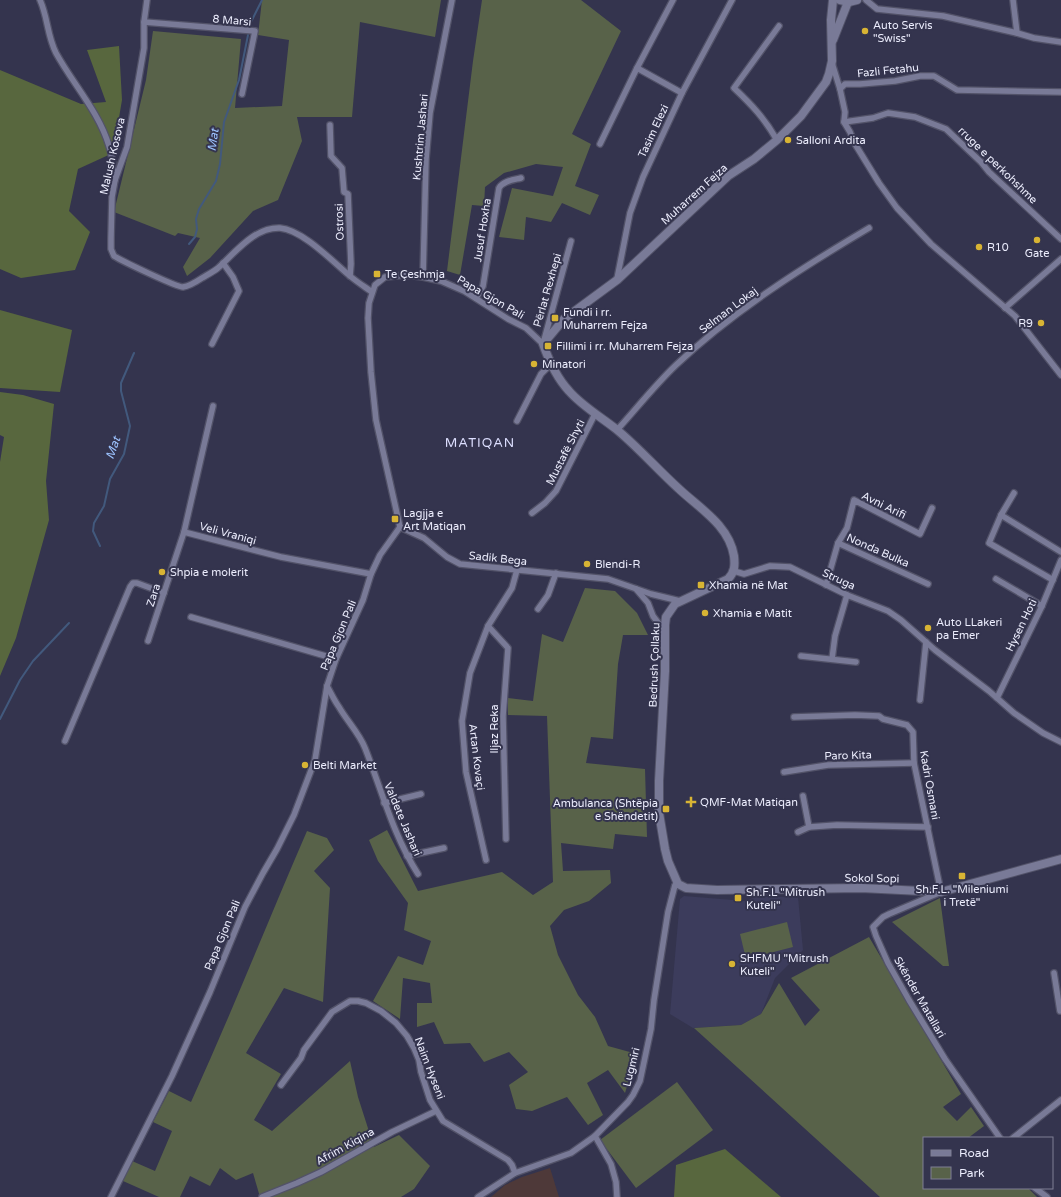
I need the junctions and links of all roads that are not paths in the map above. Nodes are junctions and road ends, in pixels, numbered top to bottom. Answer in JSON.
{"nodes":[{"id":1,"x":40,"y":0,"type":"edge"},
{"id":2,"x":147,"y":0,"type":"edge"},
{"id":3,"x":452,"y":0,"type":"edge"},
{"id":4,"x":673,"y":0,"type":"edge"},
{"id":5,"x":732,"y":0,"type":"edge"},
{"id":6,"x":833,"y":0,"type":"edge"},
{"id":7,"x":857,"y":0,"type":"edge"},
{"id":8,"x":866,"y":0,"type":"edge"},
{"id":9,"x":1013,"y":0,"type":"edge"},
{"id":10,"x":844,"y":1,"type":"edge"},
{"id":11,"x":144,"y":22,"type":"junction"},
{"id":12,"x":779,"y":26,"type":"dead end"},
{"id":13,"x":1017,"y":32,"type":"junction"},
{"id":14,"x":1061,"y":42,"type":"edge"},
{"id":15,"x":832,"y":44,"type":"junction"},
{"id":16,"x":832,"y":61,"type":"junction"},
{"id":17,"x":637,"y":68,"type":"junction"},
{"id":18,"x":840,"y":89,"type":"junction"},
{"id":19,"x":1061,"y":92,"type":"edge"},
{"id":20,"x":682,"y":93,"type":"junction"},
{"id":21,"x":242,"y":94,"type":"dead end"},
{"id":22,"x":844,"y":122,"type":"junction"},
{"id":23,"x":330,"y":126,"type":"dead end"},
{"id":24,"x":777,"y":140,"type":"junction"},
{"id":25,"x":600,"y":144,"type":"dead end"},
{"id":26,"x":521,"y":178,"type":"dead end"},
{"id":27,"x":115,"y":180,"type":"junction"},
{"id":28,"x":869,"y":228,"type":"dead end"},
{"id":29,"x":1061,"y":239,"type":"edge"},
{"id":30,"x":571,"y":241,"type":"dead end"},
{"id":31,"x":1061,"y":259,"type":"edge"},
{"id":32,"x":223,"y":263,"type":"junction"},
{"id":33,"x":350,"y":276,"type":"junction"},
{"id":34,"x":423,"y":277,"type":"junction"},
{"id":35,"x":617,"y":280,"type":"junction"},
{"id":36,"x":372,"y":292,"type":"junction"},
{"id":37,"x":476,"y":298,"type":"junction"},
{"id":38,"x":1005,"y":308,"type":"junction"},
{"id":39,"x":212,"y":344,"type":"dead end"},
{"id":40,"x":542,"y":344,"type":"junction"},
{"id":41,"x":550,"y":365,"type":"junction"},
{"id":42,"x":1061,"y":375,"type":"edge"},
{"id":43,"x":213,"y":406,"type":"dead end"},
{"id":44,"x":595,"y":414,"type":"junction"},
{"id":45,"x":517,"y":421,"type":"dead end"},
{"id":46,"x":617,"y":430,"type":"junction"},
{"id":47,"x":1014,"y":493,"type":"dead end"},
{"id":48,"x":932,"y":508,"type":"dead end"},
{"id":49,"x":532,"y":514,"type":"dead end"},
{"id":50,"x":1001,"y":515,"type":"junction"},
{"id":51,"x":400,"y":527,"type":"junction"},
{"id":52,"x":184,"y":532,"type":"junction"},
{"id":53,"x":838,"y":543,"type":"junction"},
{"id":54,"x":1061,"y":552,"type":"edge"},
{"id":55,"x":1061,"y":560,"type":"edge"},
{"id":56,"x":517,"y":570,"type":"junction"},
{"id":57,"x":734,"y":571,"type":"junction"},
{"id":58,"x":556,"y":573,"type":"junction"},
{"id":59,"x":371,"y":574,"type":"junction"},
{"id":60,"x":996,"y":579,"type":"dead end"},
{"id":61,"x":1053,"y":580,"type":"junction"},
{"id":62,"x":928,"y":584,"type":"dead end"},
{"id":63,"x":826,"y":585,"type":"junction"},
{"id":64,"x":636,"y":589,"type":"junction"},
{"id":65,"x":164,"y":593,"type":"junction"},
{"id":66,"x":847,"y":595,"type":"junction"},
{"id":67,"x":680,"y":601,"type":"junction"},
{"id":68,"x":1042,"y":606,"type":"junction"},
{"id":69,"x":538,"y":609,"type":"dead end"},
{"id":70,"x":191,"y":617,"type":"dead end"},
{"id":71,"x":488,"y":626,"type":"junction"},
{"id":72,"x":665,"y":632,"type":"junction"},
{"id":73,"x":148,"y":641,"type":"dead end"},
{"id":74,"x":926,"y":642,"type":"junction"},
{"id":75,"x":801,"y":656,"type":"dead end"},
{"id":76,"x":336,"y":659,"type":"junction"},
{"id":77,"x":832,"y":659,"type":"junction"},
{"id":78,"x":856,"y":662,"type":"dead end"},
{"id":79,"x":327,"y":686,"type":"junction"},
{"id":80,"x":997,"y":698,"type":"junction"},
{"id":81,"x":920,"y":700,"type":"dead end"},
{"id":82,"x":794,"y":717,"type":"dead end"},
{"id":83,"x":65,"y":741,"type":"dead end"},
{"id":84,"x":1061,"y":742,"type":"edge"},
{"id":85,"x":914,"y":763,"type":"junction"},
{"id":86,"x":784,"y":772,"type":"dead end"},
{"id":87,"x":421,"y":794,"type":"dead end"},
{"id":88,"x":803,"y":796,"type":"dead end"},
{"id":89,"x":384,"y":803,"type":"junction"},
{"id":90,"x":928,"y":827,"type":"junction"},
{"id":91,"x":809,"y":828,"type":"junction"},
{"id":92,"x":798,"y":832,"type":"dead end"},
{"id":93,"x":506,"y":839,"type":"dead end"},
{"id":94,"x":444,"y":848,"type":"dead end"},
{"id":95,"x":407,"y":856,"type":"junction"},
{"id":96,"x":1061,"y":858,"type":"edge"},
{"id":97,"x":486,"y":860,"type":"dead end"},
{"id":98,"x":418,"y":874,"type":"dead end"},
{"id":99,"x":678,"y":884,"type":"junction"},
{"id":100,"x":941,"y":892,"type":"junction"},
{"id":101,"x":1054,"y":973,"type":"dead end"},
{"id":102,"x":1060,"y":1011,"type":"edge"},
{"id":103,"x":281,"y":1085,"type":"dead end"},
{"id":104,"x":1061,"y":1100,"type":"edge"},
{"id":105,"x":436,"y":1111,"type":"junction"},
{"id":106,"x":595,"y":1136,"type":"junction"},
{"id":107,"x":999,"y":1137,"type":"edge"},
{"id":108,"x":1014,"y":1137,"type":"edge"},
{"id":109,"x":515,"y":1173,"type":"junction"},
{"id":110,"x":1036,"y":1189,"type":"edge"},
{"id":111,"x":111,"y":1197,"type":"edge"},
{"id":112,"x":262,"y":1197,"type":"edge"},
{"id":113,"x":478,"y":1197,"type":"edge"},
{"id":114,"x":616,"y":1197,"type":"edge"},
{"id":115,"x":1047,"y":1197,"type":"edge"}],
"edges":[{"from":1,"to":27,"type":"street"},
{"from":2,"to":11,"type":"street","name":"Malush Kosova"},
{"from":3,"to":34,"type":"street","name":"Kushtrim Jashari"},
{"from":4,"to":17,"type":"street"},
{"from":5,"to":20,"type":"street","name":"Tasim Elezi"},
{"from":6,"to":15,"type":"street","name":"Muharrem Fejza"},
{"from":7,"to":10,"type":"street"},
{"from":8,"to":13,"type":"street"},
{"from":9,"to":13,"type":"street"},
{"from":10,"to":15,"type":"street","name":"Muharrem Fejza"},
{"from":11,"to":21,"type":"street","name":"8 Marsi"},
{"from":11,"to":27,"type":"street","name":"Malush Kosova"},
{"from":12,"to":24,"type":"street"},
{"from":13,"to":14,"type":"street"},
{"from":15,"to":16,"type":"street","name":"Muharrem Fejza"},
{"from":16,"to":18,"type":"street"},
{"from":16,"to":24,"type":"street","name":"Muharrem Fejza"},
{"from":17,"to":20,"type":"street"},
{"from":17,"to":25,"type":"street"},
{"from":18,"to":19,"type":"street","name":"Fazli Fetahu"},
{"from":18,"to":22,"type":"street"},
{"from":20,"to":35,"type":"street","name":"Tasim Elezi"},
{"from":22,"to":29,"type":"street","name":"rruge e perkohshme"},
{"from":22,"to":38,"type":"street"},
{"from":23,"to":33,"type":"street","name":"Ostrosi"},
{"from":24,"to":35,"type":"street","name":"Muharrem Fejza"},
{"from":26,"to":37,"type":"street","name":"Jusuf Hoxha"},
{"from":27,"to":32,"type":"street","name":"Malush Kosova"},
{"from":28,"to":46,"type":"street","name":"Selman Lokaj"},
{"from":30,"to":40,"type":"street","name":"Përlat Rexhepi"},
{"from":31,"to":38,"type":"street"},
{"from":32,"to":33,"type":"street","name":"Malush Kosova"},
{"from":32,"to":39,"type":"street"},
{"from":33,"to":36,"type":"street","name":"Malush Kosova"},
{"from":34,"to":36,"type":"street","name":"Papa Gjon Pali"},
{"from":34,"to":37,"type":"street","name":"Papa Gjon Pali"},
{"from":35,"to":40,"type":"street","name":"Muharrem Fejza"},
{"from":36,"to":51,"type":"street"},
{"from":37,"to":40,"type":"street","name":"Papa Gjon Pali"},
{"from":38,"to":42,"type":"street"},
{"from":40,"to":41,"type":"street"},
{"from":41,"to":44,"type":"street"},
{"from":41,"to":45,"type":"street"},
{"from":43,"to":52,"type":"street","name":"Veli Vraniqi"},
{"from":44,"to":46,"type":"street"},
{"from":44,"to":49,"type":"street","name":"Mustafë Shyti"},
{"from":46,"to":57,"type":"street"},
{"from":47,"to":50,"type":"street"},
{"from":48,"to":53,"type":"street","name":"Avni Arifi"},
{"from":50,"to":54,"type":"street"},
{"from":50,"to":61,"type":"street"},
{"from":51,"to":56,"type":"street","name":"Sadik Bega"},
{"from":51,"to":59,"type":"street","name":"Papa Gjon Pali"},
{"from":52,"to":59,"type":"street","name":"Veli Vraniqi"},
{"from":52,"to":65,"type":"street","name":"Zara"},
{"from":53,"to":62,"type":"street","name":"Nonda Bulka"},
{"from":53,"to":63,"type":"street","name":"Nonda Bulka"},
{"from":55,"to":61,"type":"street","name":"Hysen Hoti"},
{"from":56,"to":58,"type":"street","name":"Sadik Bega"},
{"from":56,"to":71,"type":"street","name":"Artan Kovaçi"},
{"from":57,"to":63,"type":"street","name":"Struga"},
{"from":57,"to":67,"type":"street","name":"Bedrush Çollaku"},
{"from":58,"to":64,"type":"street","name":"Sadik Bega"},
{"from":58,"to":69,"type":"street"},
{"from":59,"to":76,"type":"street","name":"Papa Gjon Pali"},
{"from":60,"to":68,"type":"street"},
{"from":61,"to":68,"type":"street","name":"Hysen Hoti"},
{"from":63,"to":66,"type":"street","name":"Struga"},
{"from":64,"to":67,"type":"street","name":"Sadik Bega"},
{"from":64,"to":72,"type":"street","name":"Sadik Bega"},
{"from":65,"to":73,"type":"street","name":"Zara"},
{"from":65,"to":83,"type":"street"},
{"from":66,"to":74,"type":"street","name":"Struga"},
{"from":66,"to":77,"type":"street"},
{"from":67,"to":72,"type":"street","name":"Bedrush Çollaku"},
{"from":68,"to":80,"type":"street","name":"Hysen Hoti"},
{"from":70,"to":76,"type":"street"},
{"from":71,"to":93,"type":"street","name":"Iljaz Reka"},
{"from":71,"to":97,"type":"street","name":"Artan Kovaçi"},
{"from":72,"to":99,"type":"street","name":"Bedrush Çollaku"},
{"from":74,"to":80,"type":"street","name":"Struga"},
{"from":74,"to":81,"type":"street"},
{"from":75,"to":77,"type":"street"},
{"from":76,"to":79,"type":"street","name":"Papa Gjon Pali"},
{"from":77,"to":78,"type":"street"},
{"from":79,"to":89,"type":"street","name":"Valdete Jashari"},
{"from":79,"to":111,"type":"street","name":"Papa Gjon Pali"},
{"from":80,"to":84,"type":"street","name":"Struga"},
{"from":82,"to":85,"type":"street","name":"Kadri Osmani"},
{"from":85,"to":86,"type":"street","name":"Paro Kita"},
{"from":85,"to":90,"type":"street","name":"Kadri Osmani"},
{"from":87,"to":89,"type":"street"},
{"from":88,"to":91,"type":"street"},
{"from":89,"to":95,"type":"street","name":"Valdete Jashari"},
{"from":90,"to":91,"type":"street"},
{"from":90,"to":100,"type":"street","name":"Kadri Osmani"},
{"from":91,"to":92,"type":"street"},
{"from":94,"to":95,"type":"street"},
{"from":95,"to":98,"type":"street","name":"Valdete Jashari"},
{"from":96,"to":100,"type":"street","name":"Sokol Sopi"},
{"from":99,"to":100,"type":"street","name":"Sokol Sopi"},
{"from":99,"to":106,"type":"street","name":"Lugmiri"},
{"from":100,"to":107,"type":"street","name":"Skënder Matallari"},
{"from":101,"to":102,"type":"street"},
{"from":103,"to":105,"type":"street","name":"Naim Hyseni"},
{"from":104,"to":108,"type":"street"},
{"from":105,"to":109,"type":"street","name":"Naim Hyseni"},
{"from":105,"to":112,"type":"street","name":"Afrim Kiqina"},
{"from":106,"to":109,"type":"street","name":"Lugmiri"},
{"from":106,"to":114,"type":"street"},
{"from":109,"to":113,"type":"street","name":"Lugmiri"},
{"from":110,"to":115,"type":"street"}]}
